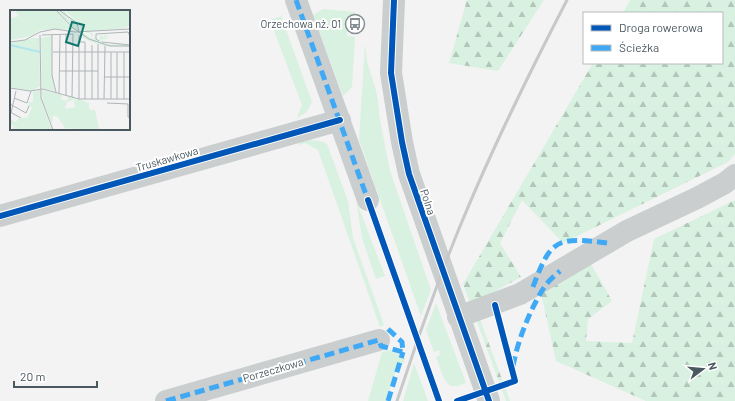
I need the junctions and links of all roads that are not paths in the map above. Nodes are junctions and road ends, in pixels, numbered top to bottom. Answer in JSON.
{"nodes":[{"id":1,"x":296,"y":0,"type":"edge"},
{"id":2,"x":394,"y":0,"type":"edge"},
{"id":3,"x":340,"y":120,"type":"junction"},
{"id":4,"x":735,"y":175,"type":"edge"},
{"id":5,"x":368,"y":200,"type":"dead end"},
{"id":6,"x":0,"y":216,"type":"edge"},
{"id":7,"x":458,"y":317,"type":"junction"},
{"id":8,"x":379,"y":340,"type":"dead end"},
{"id":9,"x":166,"y":401,"type":"edge"},
{"id":10,"x":489,"y":401,"type":"edge"}],
"edges":[{"from":1,"to":3,"type":"street"},
{"from":2,"to":7,"type":"street","name":"Polna"},
{"from":3,"to":5,"type":"street"},
{"from":3,"to":6,"type":"street","name":"Truskawkowa"},
{"from":4,"to":7,"type":"street"},
{"from":7,"to":10,"type":"street","name":"Polna"},
{"from":8,"to":9,"type":"street","name":"Porzeczkowa"}]}
